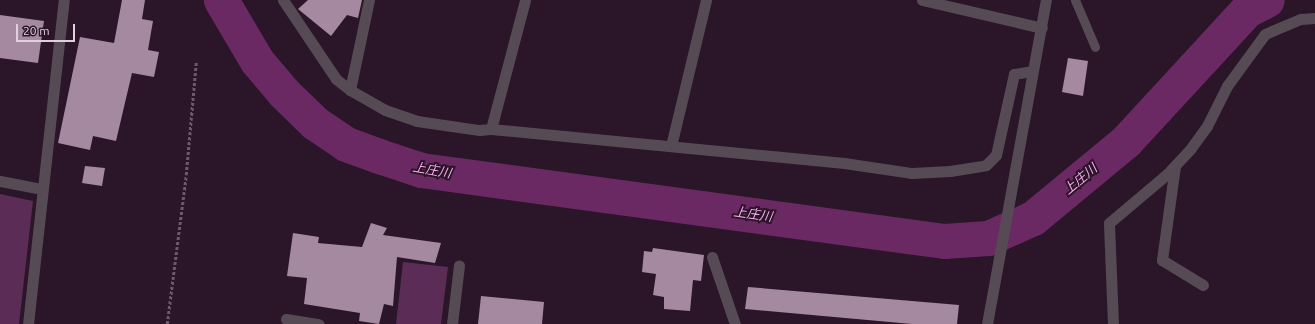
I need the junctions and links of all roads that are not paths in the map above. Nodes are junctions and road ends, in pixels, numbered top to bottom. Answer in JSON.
{"nodes":[{"id":1,"x":64,"y":0,"type":"edge"},
{"id":2,"x":283,"y":0,"type":"edge"},
{"id":3,"x":369,"y":0,"type":"edge"},
{"id":4,"x":525,"y":0,"type":"edge"},
{"id":5,"x":706,"y":0,"type":"edge"},
{"id":6,"x":922,"y":0,"type":"edge"},
{"id":7,"x":1046,"y":0,"type":"edge"},
{"id":8,"x":1075,"y":0,"type":"edge"},
{"id":9,"x":1315,"y":18,"type":"edge"},
{"id":10,"x":1042,"y":28,"type":"junction"},
{"id":11,"x":1094,"y":47,"type":"dead end"},
{"id":12,"x":1032,"y":71,"type":"junction"},
{"id":13,"x":350,"y":90,"type":"junction"},
{"id":14,"x":491,"y":129,"type":"junction"},
{"id":15,"x":671,"y":146,"type":"junction"},
{"id":16,"x":1175,"y":166,"type":"junction"},
{"id":17,"x":0,"y":182,"type":"edge"},
{"id":18,"x":42,"y":189,"type":"junction"},
{"id":19,"x":712,"y":257,"type":"dead end"},
{"id":20,"x":459,"y":265,"type":"dead end"},
{"id":21,"x":1203,"y":285,"type":"dead end"},
{"id":22,"x":286,"y":319,"type":"dead end"},
{"id":23,"x":28,"y":324,"type":"edge"},
{"id":24,"x":319,"y":324,"type":"edge"},
{"id":25,"x":452,"y":324,"type":"edge"},
{"id":26,"x":735,"y":324,"type":"edge"},
{"id":27,"x":987,"y":324,"type":"edge"},
{"id":28,"x":1113,"y":324,"type":"edge"}],
"edges":[{"from":1,"to":18,"type":"street"},
{"from":2,"to":13,"type":"street"},
{"from":3,"to":13,"type":"street"},
{"from":4,"to":14,"type":"street"},
{"from":5,"to":15,"type":"street"},
{"from":6,"to":10,"type":"street"},
{"from":7,"to":10,"type":"street"},
{"from":8,"to":11,"type":"lane"},
{"from":9,"to":16,"type":"street"},
{"from":10,"to":12,"type":"street"},
{"from":12,"to":15,"type":"street"},
{"from":12,"to":27,"type":"street"},
{"from":13,"to":14,"type":"street"},
{"from":14,"to":15,"type":"street"},
{"from":16,"to":21,"type":"street"},
{"from":16,"to":28,"type":"street"},
{"from":17,"to":18,"type":"street"},
{"from":18,"to":23,"type":"street"},
{"from":19,"to":26,"type":"street"},
{"from":20,"to":25,"type":"street"},
{"from":22,"to":24,"type":"street"}]}
